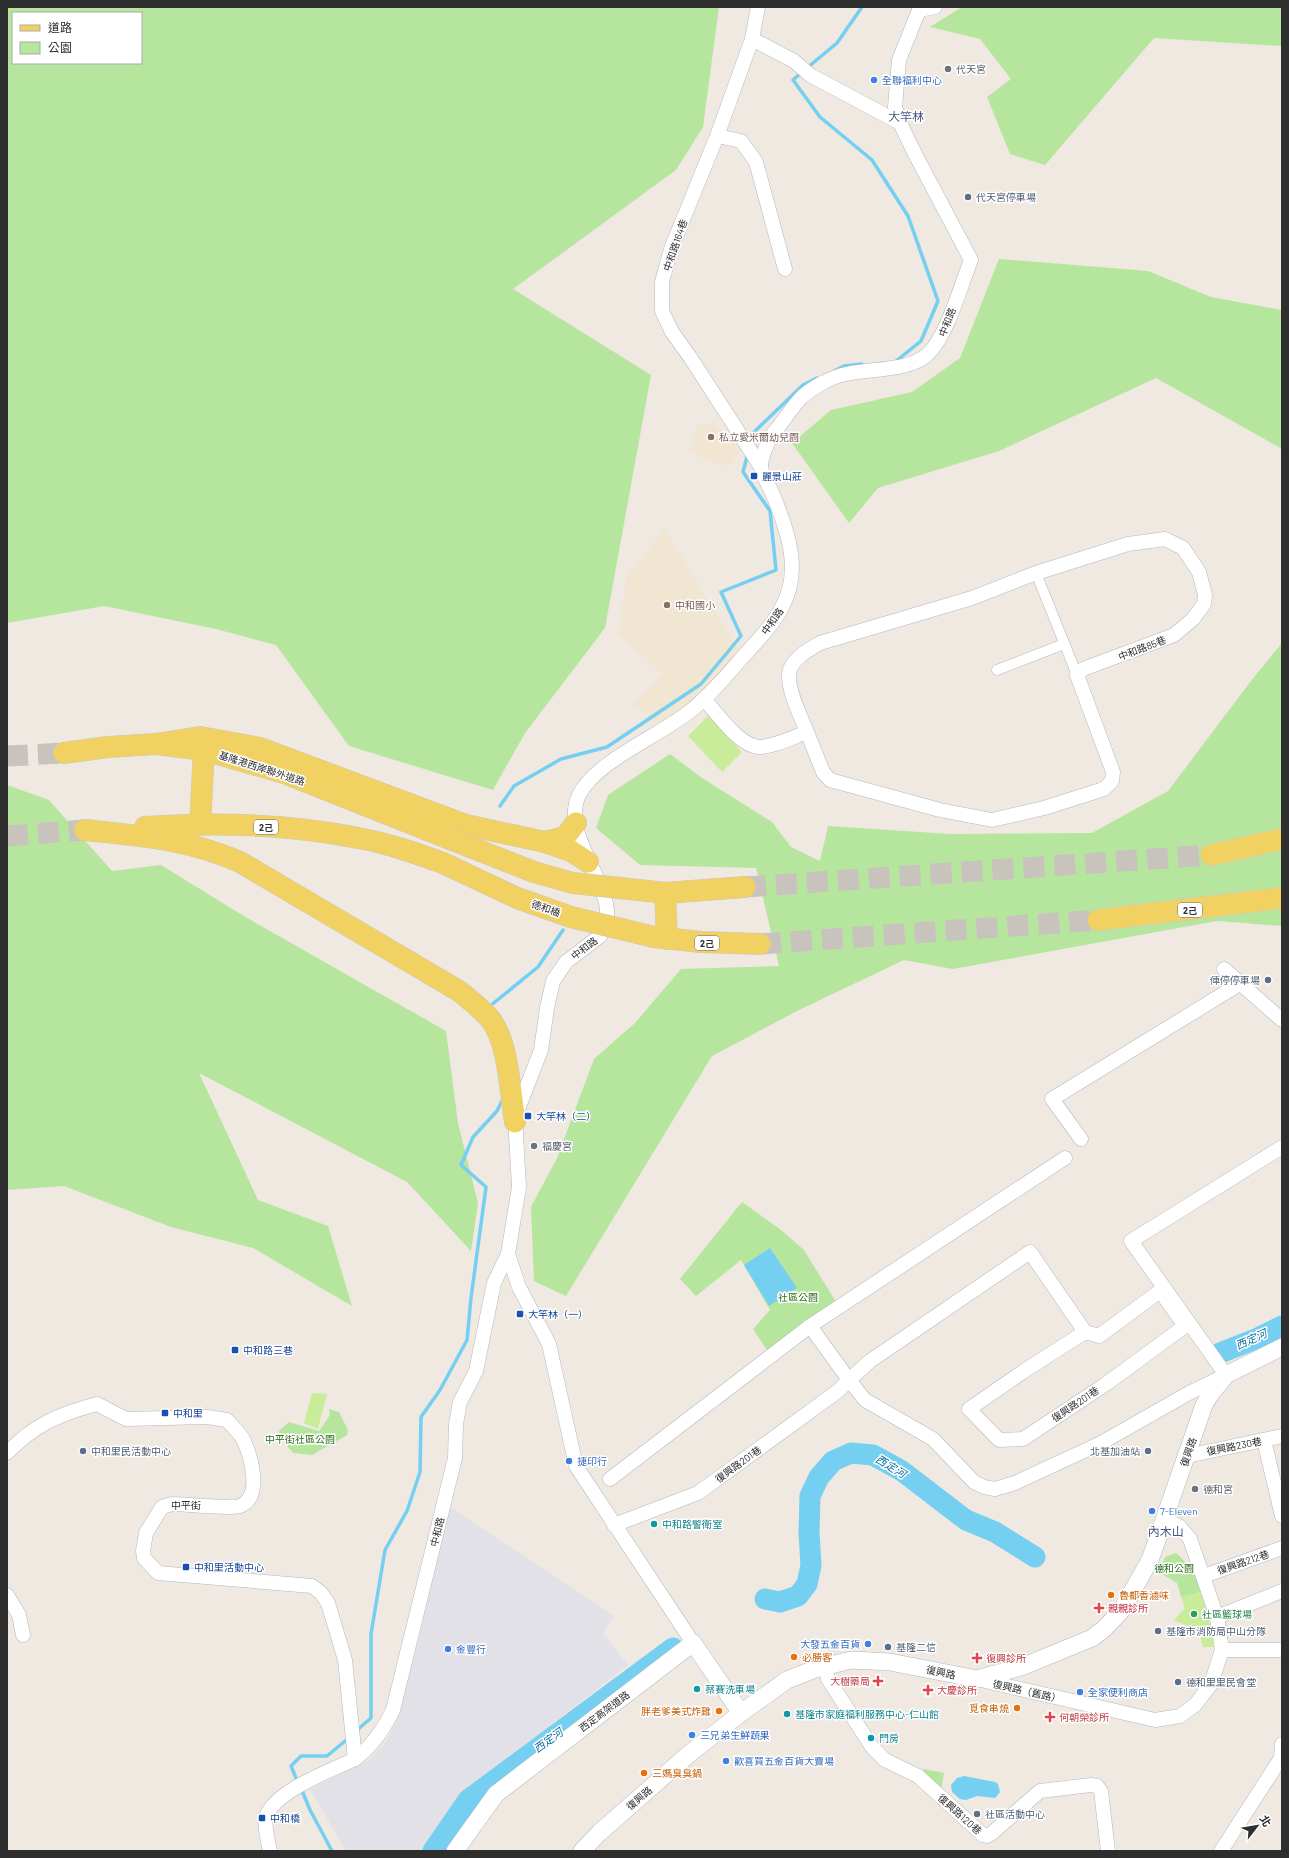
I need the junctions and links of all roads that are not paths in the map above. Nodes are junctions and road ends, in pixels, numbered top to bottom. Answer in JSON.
{"nodes":[{"id":1,"x":758,"y":7,"type":"edge"},
{"id":2,"x":935,"y":7,"type":"edge"},
{"id":3,"x":919,"y":8,"type":"edge"},
{"id":4,"x":752,"y":39,"type":"junction"},
{"id":5,"x":900,"y":123,"type":"junction"},
{"id":6,"x":717,"y":136,"type":"junction"},
{"id":7,"x":785,"y":269,"type":"dead end"},
{"id":8,"x":757,"y":461,"type":"junction"},
{"id":9,"x":1036,"y":573,"type":"junction"},
{"id":10,"x":1064,"y":644,"type":"junction"},
{"id":11,"x":997,"y":670,"type":"dead end"},
{"id":12,"x":1076,"y":675,"type":"junction"},
{"id":13,"x":704,"y":699,"type":"junction"},
{"id":14,"x":807,"y":732,"type":"junction"},
{"id":15,"x":156,"y":744,"type":"junction"},
{"id":16,"x":204,"y":750,"type":"junction"},
{"id":17,"x":64,"y":753,"type":"tunnel mouth"},
{"id":18,"x":576,"y":823,"type":"junction"},
{"id":19,"x":200,"y":825,"type":"junction"},
{"id":20,"x":1282,"y":839,"type":"edge"},
{"id":21,"x":545,"y":842,"type":"junction"},
{"id":22,"x":1282,"y":848,"type":"edge"},
{"id":23,"x":588,"y":862,"type":"junction"},
{"id":24,"x":746,"y":887,"type":"tunnel mouth"},
{"id":25,"x":657,"y":892,"type":"junction"},
{"id":26,"x":1282,"y":898,"type":"edge"},
{"id":27,"x":1219,"y":906,"type":"junction"},
{"id":28,"x":1282,"y":909,"type":"edge"},
{"id":29,"x":1098,"y":920,"type":"tunnel mouth"},
{"id":30,"x":661,"y":938,"type":"junction"},
{"id":31,"x":760,"y":944,"type":"tunnel mouth"},
{"id":32,"x":1224,"y":969,"type":"dead end"},
{"id":33,"x":1241,"y":983,"type":"junction"},
{"id":34,"x":1282,"y":1020,"type":"edge"},
{"id":35,"x":508,"y":1081,"type":"junction"},
{"id":36,"x":522,"y":1096,"type":"junction"},
{"id":37,"x":515,"y":1122,"type":"junction"},
{"id":38,"x":1080,"y":1139,"type":"dead end"},
{"id":39,"x":1282,"y":1147,"type":"edge"},
{"id":40,"x":1065,"y":1158,"type":"dead end"},
{"id":41,"x":508,"y":1254,"type":"junction"},
{"id":42,"x":494,"y":1283,"type":"junction"},
{"id":43,"x":518,"y":1287,"type":"junction"},
{"id":44,"x":810,"y":1326,"type":"junction"},
{"id":45,"x":1085,"y":1332,"type":"junction"},
{"id":46,"x":1282,"y":1347,"type":"edge"},
{"id":47,"x":1226,"y":1375,"type":"junction"},
{"id":48,"x":849,"y":1380,"type":"junction"},
{"id":49,"x":1189,"y":1393,"type":"junction"},
{"id":50,"x":1204,"y":1405,"type":"junction"},
{"id":51,"x":1282,"y":1436,"type":"edge"},
{"id":52,"x":1264,"y":1440,"type":"junction"},
{"id":53,"x":7,"y":1453,"type":"edge"},
{"id":54,"x":1187,"y":1456,"type":"junction"},
{"id":55,"x":610,"y":1479,"type":"dead end"},
{"id":56,"x":1282,"y":1516,"type":"edge"},
{"id":57,"x":1164,"y":1519,"type":"junction"},
{"id":58,"x":614,"y":1525,"type":"junction"},
{"id":59,"x":1282,"y":1548,"type":"edge"},
{"id":60,"x":1204,"y":1576,"type":"junction"},
{"id":61,"x":1282,"y":1591,"type":"edge"},
{"id":62,"x":7,"y":1595,"type":"edge"},
{"id":63,"x":1217,"y":1617,"type":"junction"},
{"id":64,"x":23,"y":1635,"type":"dead end"},
{"id":65,"x":693,"y":1643,"type":"junction"},
{"id":66,"x":1222,"y":1650,"type":"junction"},
{"id":67,"x":1282,"y":1650,"type":"edge"},
{"id":68,"x":825,"y":1666,"type":"junction"},
{"id":69,"x":977,"y":1679,"type":"junction"},
{"id":70,"x":741,"y":1713,"type":"junction"},
{"id":71,"x":354,"y":1728,"type":"junction"},
{"id":72,"x":382,"y":1732,"type":"junction"},
{"id":73,"x":1282,"y":1753,"type":"edge"},
{"id":74,"x":355,"y":1759,"type":"junction"},
{"id":75,"x":270,"y":1851,"type":"edge"},
{"id":76,"x":455,"y":1851,"type":"edge"},
{"id":77,"x":582,"y":1851,"type":"edge"},
{"id":78,"x":1108,"y":1851,"type":"edge"},
{"id":79,"x":1221,"y":1851,"type":"edge"}],
"edges":[{"from":1,"to":4,"type":"street","name":"中和路164巷"},
{"from":2,"to":3,"type":"street"},
{"from":3,"to":5,"type":"street","name":"中和路"},
{"from":4,"to":5,"type":"street"},
{"from":4,"to":6,"type":"street","name":"中和路164巷"},
{"from":5,"to":8,"type":"street","name":"中和路"},
{"from":6,"to":7,"type":"street"},
{"from":6,"to":8,"type":"street","name":"中和路164巷"},
{"from":8,"to":13,"type":"street","name":"中和路"},
{"from":9,"to":10,"type":"street"},
{"from":9,"to":12,"type":"street","name":"中和路85巷"},
{"from":9,"to":14,"type":"street","name":"中和路85巷"},
{"from":10,"to":11,"type":"street"},
{"from":10,"to":12,"type":"street"},
{"from":12,"to":14,"type":"street","name":"中和路85巷"},
{"from":13,"to":14,"type":"street"},
{"from":13,"to":18,"type":"street","name":"中和路"},
{"from":15,"to":16,"type":"main road","name":"基隆港西岸聯外道路"},
{"from":15,"to":17,"type":"main road","name":"基隆港西岸聯外道路"},
{"from":15,"to":21,"type":"main road"},
{"from":16,"to":19,"type":"main road"},
{"from":16,"to":25,"type":"main road","name":"基隆港西岸聯外道路","bridge":true},
{"from":18,"to":21,"type":"main road"},
{"from":18,"to":23,"type":"street","name":"中和路"},
{"from":19,"to":30,"type":"main road","name":"德和橋","number":"2己","bridge":true},
{"from":19,"to":35,"type":"main road","number":"2己"},
{"from":20,"to":22,"type":"main road"},
{"from":21,"to":23,"type":"main road"},
{"from":23,"to":36,"type":"street","name":"中和路"},
{"from":24,"to":25,"type":"main road"},
{"from":25,"to":30,"type":"main road"},
{"from":26,"to":27,"type":"main road","number":"2己"},
{"from":27,"to":28,"type":"main road"},
{"from":27,"to":29,"type":"main road","number":"2己"},
{"from":30,"to":31,"type":"main road","number":"2己"},
{"from":32,"to":33,"type":"street"},
{"from":33,"to":34,"type":"street"},
{"from":33,"to":38,"type":"street"},
{"from":35,"to":36,"type":"main road"},
{"from":35,"to":37,"type":"main road"},
{"from":36,"to":37,"type":"street","name":"中和路"},
{"from":37,"to":41,"type":"street","name":"中和路"},
{"from":39,"to":47,"type":"street"},
{"from":40,"to":44,"type":"street"},
{"from":41,"to":42,"type":"street","name":"中和路"},
{"from":41,"to":43,"type":"street","name":"中和路"},
{"from":42,"to":43,"type":"street"},
{"from":42,"to":72,"type":"street","name":"中和路"},
{"from":43,"to":58,"type":"street","name":"中和路"},
{"from":44,"to":48,"type":"street"},
{"from":44,"to":55,"type":"street"},
{"from":45,"to":45,"type":"street","name":"復興路201巷"},
{"from":45,"to":48,"type":"street","name":"復興路201巷"},
{"from":46,"to":47,"type":"street","name":"復興路"},
{"from":47,"to":49,"type":"street"},
{"from":47,"to":50,"type":"street","name":"復興路"},
{"from":48,"to":49,"type":"street"},
{"from":48,"to":58,"type":"street","name":"復興路201巷"},
{"from":49,"to":50,"type":"street"},
{"from":50,"to":54,"type":"street","name":"復興路"},
{"from":51,"to":52,"type":"street","name":"復興路230巷"},
{"from":52,"to":54,"type":"street","name":"復興路230巷"},
{"from":52,"to":56,"type":"street"},
{"from":53,"to":71,"type":"street","name":"中平街"},
{"from":54,"to":57,"type":"street","name":"復興路"},
{"from":57,"to":60,"type":"street","name":"復興路（舊路）"},
{"from":57,"to":69,"type":"street","name":"復興路"},
{"from":58,"to":65,"type":"street","name":"中和路"},
{"from":59,"to":60,"type":"street","name":"復興路212巷"},
{"from":60,"to":63,"type":"street","name":"復興路（舊路）"},
{"from":61,"to":63,"type":"street"},
{"from":62,"to":64,"type":"street"},
{"from":63,"to":66,"type":"street","name":"復興路（舊路）"},
{"from":65,"to":70,"type":"street","name":"中和路"},
{"from":65,"to":76,"type":"street","name":"西定高架道路"},
{"from":66,"to":67,"type":"street"},
{"from":66,"to":69,"type":"street","name":"復興路（舊路）"},
{"from":68,"to":69,"type":"street","name":"復興路"},
{"from":68,"to":70,"type":"street","name":"復興路"},
{"from":68,"to":78,"type":"street","name":"復興路120巷"},
{"from":70,"to":77,"type":"street","name":"復興路"},
{"from":71,"to":72,"type":"street"},
{"from":71,"to":74,"type":"street","name":"中平街"},
{"from":72,"to":74,"type":"street","name":"中和路"},
{"from":73,"to":79,"type":"street"},
{"from":74,"to":75,"type":"street","name":"中和路"}]}
